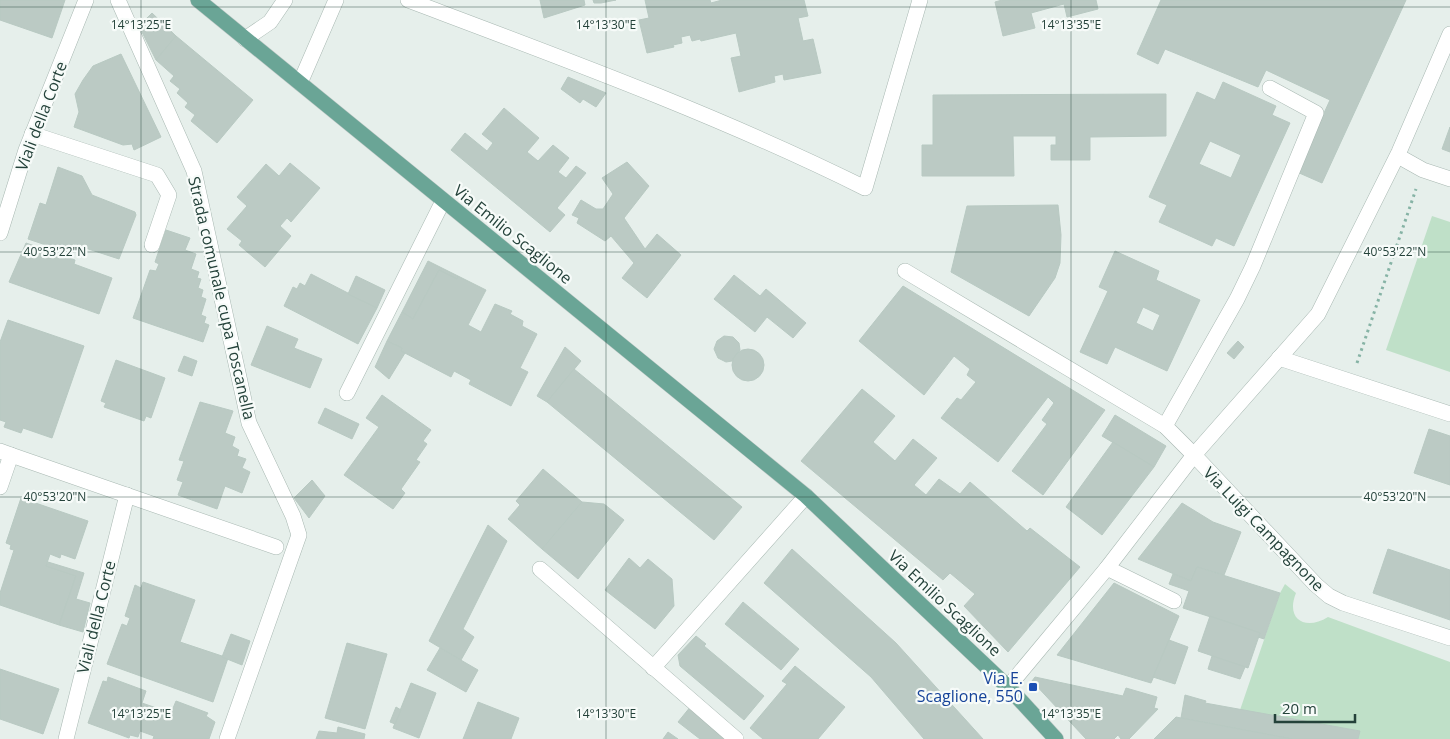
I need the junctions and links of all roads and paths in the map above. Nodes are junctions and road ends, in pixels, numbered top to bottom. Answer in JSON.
{"nodes":[{"id":1,"x":86,"y":0,"type":"edge"},
{"id":2,"x":118,"y":0,"type":"edge"},
{"id":3,"x":198,"y":0,"type":"edge"},
{"id":4,"x":285,"y":0,"type":"edge"},
{"id":5,"x":336,"y":0,"type":"edge"},
{"id":6,"x":408,"y":0,"type":"edge"},
{"id":7,"x":920,"y":0,"type":"edge"},
{"id":8,"x":1450,"y":34,"type":"edge"},
{"id":9,"x":245,"y":39,"type":"junction"},
{"id":10,"x":300,"y":83,"type":"junction"},
{"id":11,"x":1270,"y":88,"type":"dead end"},
{"id":12,"x":32,"y":134,"type":"junction"},
{"id":13,"x":1398,"y":156,"type":"junction"},
{"id":14,"x":1423,"y":170,"type":"junction"},
{"id":15,"x":1450,"y":178,"type":"edge"},
{"id":16,"x":444,"y":200,"type":"junction"},
{"id":17,"x":0,"y":233,"type":"edge"},
{"id":18,"x":152,"y":245,"type":"dead end"},
{"id":19,"x":905,"y":271,"type":"dead end"},
{"id":20,"x":1279,"y":358,"type":"junction"},
{"id":21,"x":1350,"y":381,"type":"junction"},
{"id":22,"x":347,"y":393,"type":"dead end"},
{"id":23,"x":1450,"y":414,"type":"edge"},
{"id":24,"x":1165,"y":426,"type":"junction"},
{"id":25,"x":6,"y":453,"type":"edge"},
{"id":26,"x":1194,"y":455,"type":"junction"},
{"id":27,"x":0,"y":487,"type":"edge"},
{"id":28,"x":127,"y":495,"type":"junction"},
{"id":29,"x":806,"y":496,"type":"junction"},
{"id":30,"x":276,"y":547,"type":"dead end"},
{"id":31,"x":540,"y":568,"type":"dead end"},
{"id":32,"x":1107,"y":568,"type":"junction"},
{"id":33,"x":1174,"y":601,"type":"dead end"},
{"id":34,"x":1450,"y":638,"type":"edge"},
{"id":35,"x":652,"y":668,"type":"junction"},
{"id":36,"x":1008,"y":687,"type":"junction"},
{"id":37,"x":66,"y":739,"type":"edge"},
{"id":38,"x":226,"y":739,"type":"edge"},
{"id":39,"x":736,"y":739,"type":"edge"},
{"id":40,"x":1056,"y":739,"type":"edge"}],
"edges":[{"from":1,"to":12,"type":"street","name":"Viali della Corte"},
{"from":2,"to":38,"type":"street","name":"Strada comunale cupa Toscanella"},
{"from":3,"to":9,"type":"main road","name":"Via Emilio Scaglione"},
{"from":4,"to":9,"type":"street"},
{"from":5,"to":10,"type":"street"},
{"from":6,"to":7,"type":"street"},
{"from":8,"to":13,"type":"street","name":"Via Luigi Campagnone"},
{"from":9,"to":10,"type":"main road","name":"Via Emilio Scaglione"},
{"from":10,"to":16,"type":"main road","name":"Via Emilio Scaglione"},
{"from":11,"to":24,"type":"street"},
{"from":12,"to":17,"type":"street","name":"Viali della Corte"},
{"from":12,"to":18,"type":"street"},
{"from":13,"to":14,"type":"street"},
{"from":13,"to":20,"type":"street","name":"Via Luigi Campagnone"},
{"from":14,"to":15,"type":"street"},
{"from":14,"to":21,"type":"path"},
{"from":16,"to":22,"type":"street"},
{"from":16,"to":29,"type":"main road","name":"Via Emilio Scaglione"},
{"from":19,"to":24,"type":"street"},
{"from":20,"to":21,"type":"street"},
{"from":20,"to":26,"type":"street","name":"Via Luigi Campagnone"},
{"from":21,"to":23,"type":"street"},
{"from":24,"to":26,"type":"street"},
{"from":25,"to":27,"type":"street"},
{"from":25,"to":28,"type":"street"},
{"from":26,"to":32,"type":"street","name":"Via Luigi Campagnone"},
{"from":26,"to":34,"type":"street","name":"Via Luigi Campagnone"},
{"from":28,"to":30,"type":"street"},
{"from":28,"to":37,"type":"street","name":"Viali della Corte"},
{"from":29,"to":35,"type":"street"},
{"from":29,"to":36,"type":"main road","name":"Via Emilio Scaglione"},
{"from":31,"to":35,"type":"street"},
{"from":32,"to":33,"type":"street"},
{"from":32,"to":36,"type":"street","name":"Via Luigi Campagnone"},
{"from":35,"to":39,"type":"street"},
{"from":36,"to":40,"type":"main road","name":"Via Emilio Scaglione"}]}
